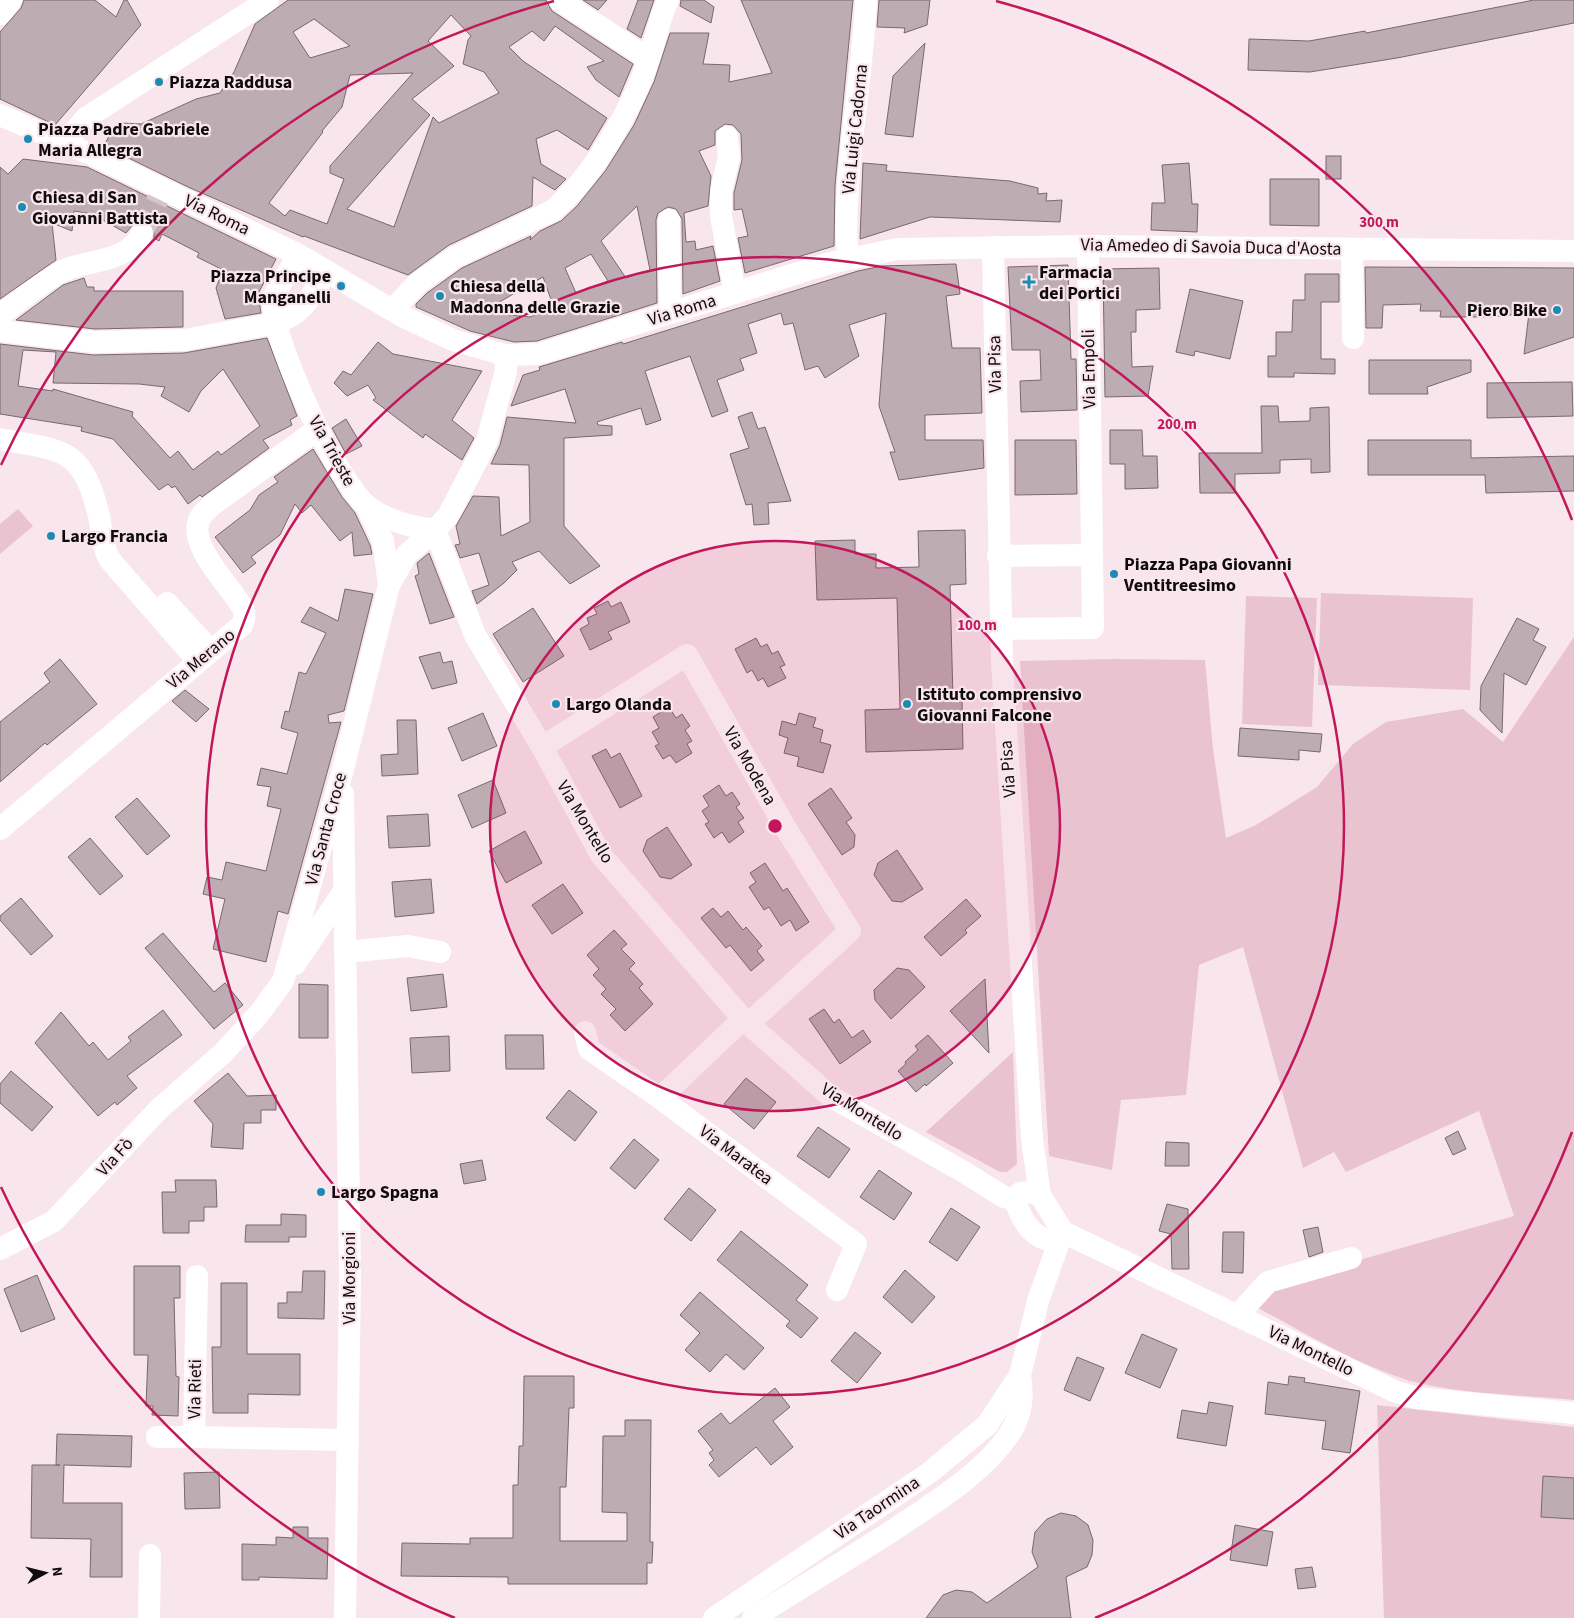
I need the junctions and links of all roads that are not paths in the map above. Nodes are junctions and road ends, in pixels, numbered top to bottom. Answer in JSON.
{"nodes":[{"id":1,"x":11,"y":0,"type":"edge"},
{"id":2,"x":268,"y":0,"type":"edge"},
{"id":3,"x":559,"y":0,"type":"edge"},
{"id":4,"x":668,"y":0,"type":"edge"},
{"id":5,"x":866,"y":0,"type":"edge"},
{"id":6,"x":0,"y":14,"type":"edge"},
{"id":7,"x":649,"y":58,"type":"junction"},
{"id":8,"x":0,"y":115,"type":"edge"},
{"id":9,"x":727,"y":137,"type":"dead end"},
{"id":10,"x":64,"y":143,"type":"junction"},
{"id":11,"x":669,"y":220,"type":"dead end"},
{"id":12,"x":142,"y":233,"type":"tunnel mouth"},
{"id":13,"x":1088,"y":246,"type":"junction"},
{"id":14,"x":993,"y":247,"type":"junction"},
{"id":15,"x":1352,"y":249,"type":"junction"},
{"id":16,"x":291,"y":251,"type":"junction"},
{"id":17,"x":1574,"y":251,"type":"edge"},
{"id":18,"x":849,"y":259,"type":"junction"},
{"id":19,"x":326,"y":270,"type":"junction"},
{"id":20,"x":735,"y":293,"type":"junction"},
{"id":21,"x":397,"y":313,"type":"junction"},
{"id":22,"x":670,"y":313,"type":"junction"},
{"id":23,"x":0,"y":315,"type":"edge"},
{"id":24,"x":277,"y":323,"type":"junction"},
{"id":25,"x":0,"y":331,"type":"edge"},
{"id":26,"x":1352,"y":338,"type":"dead end"},
{"id":27,"x":505,"y":355,"type":"junction"},
{"id":28,"x":318,"y":429,"type":"junction"},
{"id":29,"x":0,"y":439,"type":"edge"},
{"id":30,"x":366,"y":505,"type":"junction"},
{"id":31,"x":436,"y":530,"type":"junction"},
{"id":32,"x":1092,"y":554,"type":"junction"},
{"id":33,"x":998,"y":556,"type":"junction"},
{"id":34,"x":389,"y":585,"type":"junction"},
{"id":35,"x":1001,"y":629,"type":"junction"},
{"id":36,"x":204,"y":656,"type":"junction"},
{"id":37,"x":542,"y":747,"type":"junction"},
{"id":38,"x":342,"y":769,"type":"junction"},
{"id":39,"x":0,"y":829,"type":"edge"},
{"id":40,"x":316,"y":867,"type":"junction"},
{"id":41,"x":344,"y":880,"type":"junction"},
{"id":42,"x":314,"y":936,"type":"junction"},
{"id":43,"x":345,"y":945,"type":"junction"},
{"id":44,"x":440,"y":952,"type":"dead end"},
{"id":45,"x":283,"y":981,"type":"junction"},
{"id":46,"x":746,"y":1021,"type":"junction"},
{"id":47,"x":585,"y":1032,"type":"dead end"},
{"id":48,"x":223,"y":1053,"type":"joint"},
{"id":49,"x":660,"y":1098,"type":"junction"},
{"id":50,"x":1025,"y":1196,"type":"junction"},
{"id":51,"x":1035,"y":1236,"type":"junction"},
{"id":52,"x":1062,"y":1236,"type":"junction"},
{"id":53,"x":0,"y":1249,"type":"edge"},
{"id":54,"x":1351,"y":1258,"type":"dead end"},
{"id":55,"x":197,"y":1276,"type":"dead end"},
{"id":56,"x":837,"y":1290,"type":"dead end"},
{"id":57,"x":1038,"y":1301,"type":"junction"},
{"id":58,"x":1237,"y":1316,"type":"junction"},
{"id":59,"x":1020,"y":1375,"type":"junction"},
{"id":60,"x":1574,"y":1413,"type":"edge"},
{"id":61,"x":157,"y":1436,"type":"dead end"},
{"id":62,"x":194,"y":1437,"type":"junction"},
{"id":63,"x":348,"y":1440,"type":"junction"},
{"id":64,"x":150,"y":1555,"type":"dead end"},
{"id":65,"x":150,"y":1618,"type":"edge"},
{"id":66,"x":345,"y":1618,"type":"edge"},
{"id":67,"x":714,"y":1618,"type":"edge"},
{"id":68,"x":753,"y":1618,"type":"edge"}],
"edges":[{"from":1,"to":6,"type":"street"},
{"from":2,"to":10,"type":"street"},
{"from":3,"to":7,"type":"street"},
{"from":4,"to":7,"type":"street"},
{"from":5,"to":18,"type":"street","name":"Via Luigi Cadorna"},
{"from":7,"to":21,"type":"street"},
{"from":8,"to":10,"type":"street","name":"Via Roma"},
{"from":9,"to":20,"type":"street"},
{"from":10,"to":16,"type":"street","name":"Via Roma"},
{"from":11,"to":22,"type":"street"},
{"from":12,"to":23,"type":"street"},
{"from":13,"to":14,"type":"street","name":"Via Amedeo di Savoia Duca d'Aosta"},
{"from":13,"to":15,"type":"street","name":"Via Amedeo di Savoia Duca d'Aosta"},
{"from":13,"to":32,"type":"street","name":"Via Empoli"},
{"from":14,"to":18,"type":"street","name":"Via Amedeo di Savoia Duca d'Aosta"},
{"from":14,"to":33,"type":"street","name":"Via Pisa"},
{"from":15,"to":17,"type":"street","name":"Via Amedeo di Savoia Duca d'Aosta"},
{"from":15,"to":26,"type":"street"},
{"from":16,"to":19,"type":"street","name":"Via Roma"},
{"from":16,"to":24,"type":"street","name":"Via Trieste"},
{"from":18,"to":20,"type":"street","name":"Via Roma"},
{"from":19,"to":21,"type":"street","name":"Via Roma"},
{"from":19,"to":24,"type":"street"},
{"from":20,"to":22,"type":"street","name":"Via Roma"},
{"from":21,"to":27,"type":"street","name":"Via Roma"},
{"from":22,"to":27,"type":"street","name":"Via Roma"},
{"from":24,"to":25,"type":"street"},
{"from":24,"to":28,"type":"street","name":"Via Trieste"},
{"from":27,"to":31,"type":"street"},
{"from":28,"to":30,"type":"street","name":"Via Trieste"},
{"from":28,"to":36,"type":"street","name":"Via Merano"},
{"from":29,"to":36,"type":"street"},
{"from":30,"to":31,"type":"street","name":"Via Trieste"},
{"from":30,"to":34,"type":"street"},
{"from":31,"to":34,"type":"street"},
{"from":31,"to":37,"type":"street","name":"Via Montello"},
{"from":32,"to":33,"type":"street"},
{"from":32,"to":35,"type":"street","name":"Via Empoli"},
{"from":33,"to":35,"type":"street","name":"Via Pisa"},
{"from":34,"to":38,"type":"street","name":"Via Santa Croce"},
{"from":35,"to":50,"type":"street","name":"Via Pisa"},
{"from":36,"to":39,"type":"street","name":"Via Merano"},
{"from":37,"to":46,"type":"street","name":"Via Montello"},
{"from":37,"to":46,"type":"street","name":"Via Modena"},
{"from":38,"to":40,"type":"street","name":"Via Santa Croce"},
{"from":38,"to":41,"type":"street","name":"Via Morgioni"},
{"from":40,"to":41,"type":"street"},
{"from":40,"to":45,"type":"street","name":"Via Santa Croce"},
{"from":41,"to":42,"type":"street"},
{"from":41,"to":43,"type":"street","name":"Via Morgioni"},
{"from":42,"to":43,"type":"street"},
{"from":42,"to":45,"type":"street"},
{"from":43,"to":44,"type":"street"},
{"from":43,"to":63,"type":"street","name":"Via Morgioni"},
{"from":45,"to":48,"type":"street","name":"Via Santa Croce"},
{"from":46,"to":49,"type":"street"},
{"from":46,"to":50,"type":"street","name":"Via Montello"},
{"from":47,"to":49,"type":"street","name":"Via Maratea"},
{"from":48,"to":53,"type":"street","name":"Via Fò"},
{"from":49,"to":56,"type":"street","name":"Via Maratea"},
{"from":50,"to":51,"type":"street"},
{"from":50,"to":52,"type":"street"},
{"from":51,"to":52,"type":"street"},
{"from":51,"to":57,"type":"street","name":"Via Taormina"},
{"from":52,"to":57,"type":"street","name":"Via Taormina"},
{"from":52,"to":58,"type":"street","name":"Via Montello"},
{"from":54,"to":58,"type":"street"},
{"from":55,"to":62,"type":"street","name":"Via Rieti"},
{"from":57,"to":59,"type":"street","name":"Via Taormina"},
{"from":58,"to":60,"type":"street","name":"Via Montello"},
{"from":59,"to":67,"type":"street","name":"Via Taormina"},
{"from":59,"to":68,"type":"street","name":"Via Taormina"},
{"from":61,"to":62,"type":"street"},
{"from":62,"to":63,"type":"street","name":"Via Rieti"},
{"from":63,"to":66,"type":"street","name":"Via Morgioni"},
{"from":64,"to":65,"type":"street"}]}
